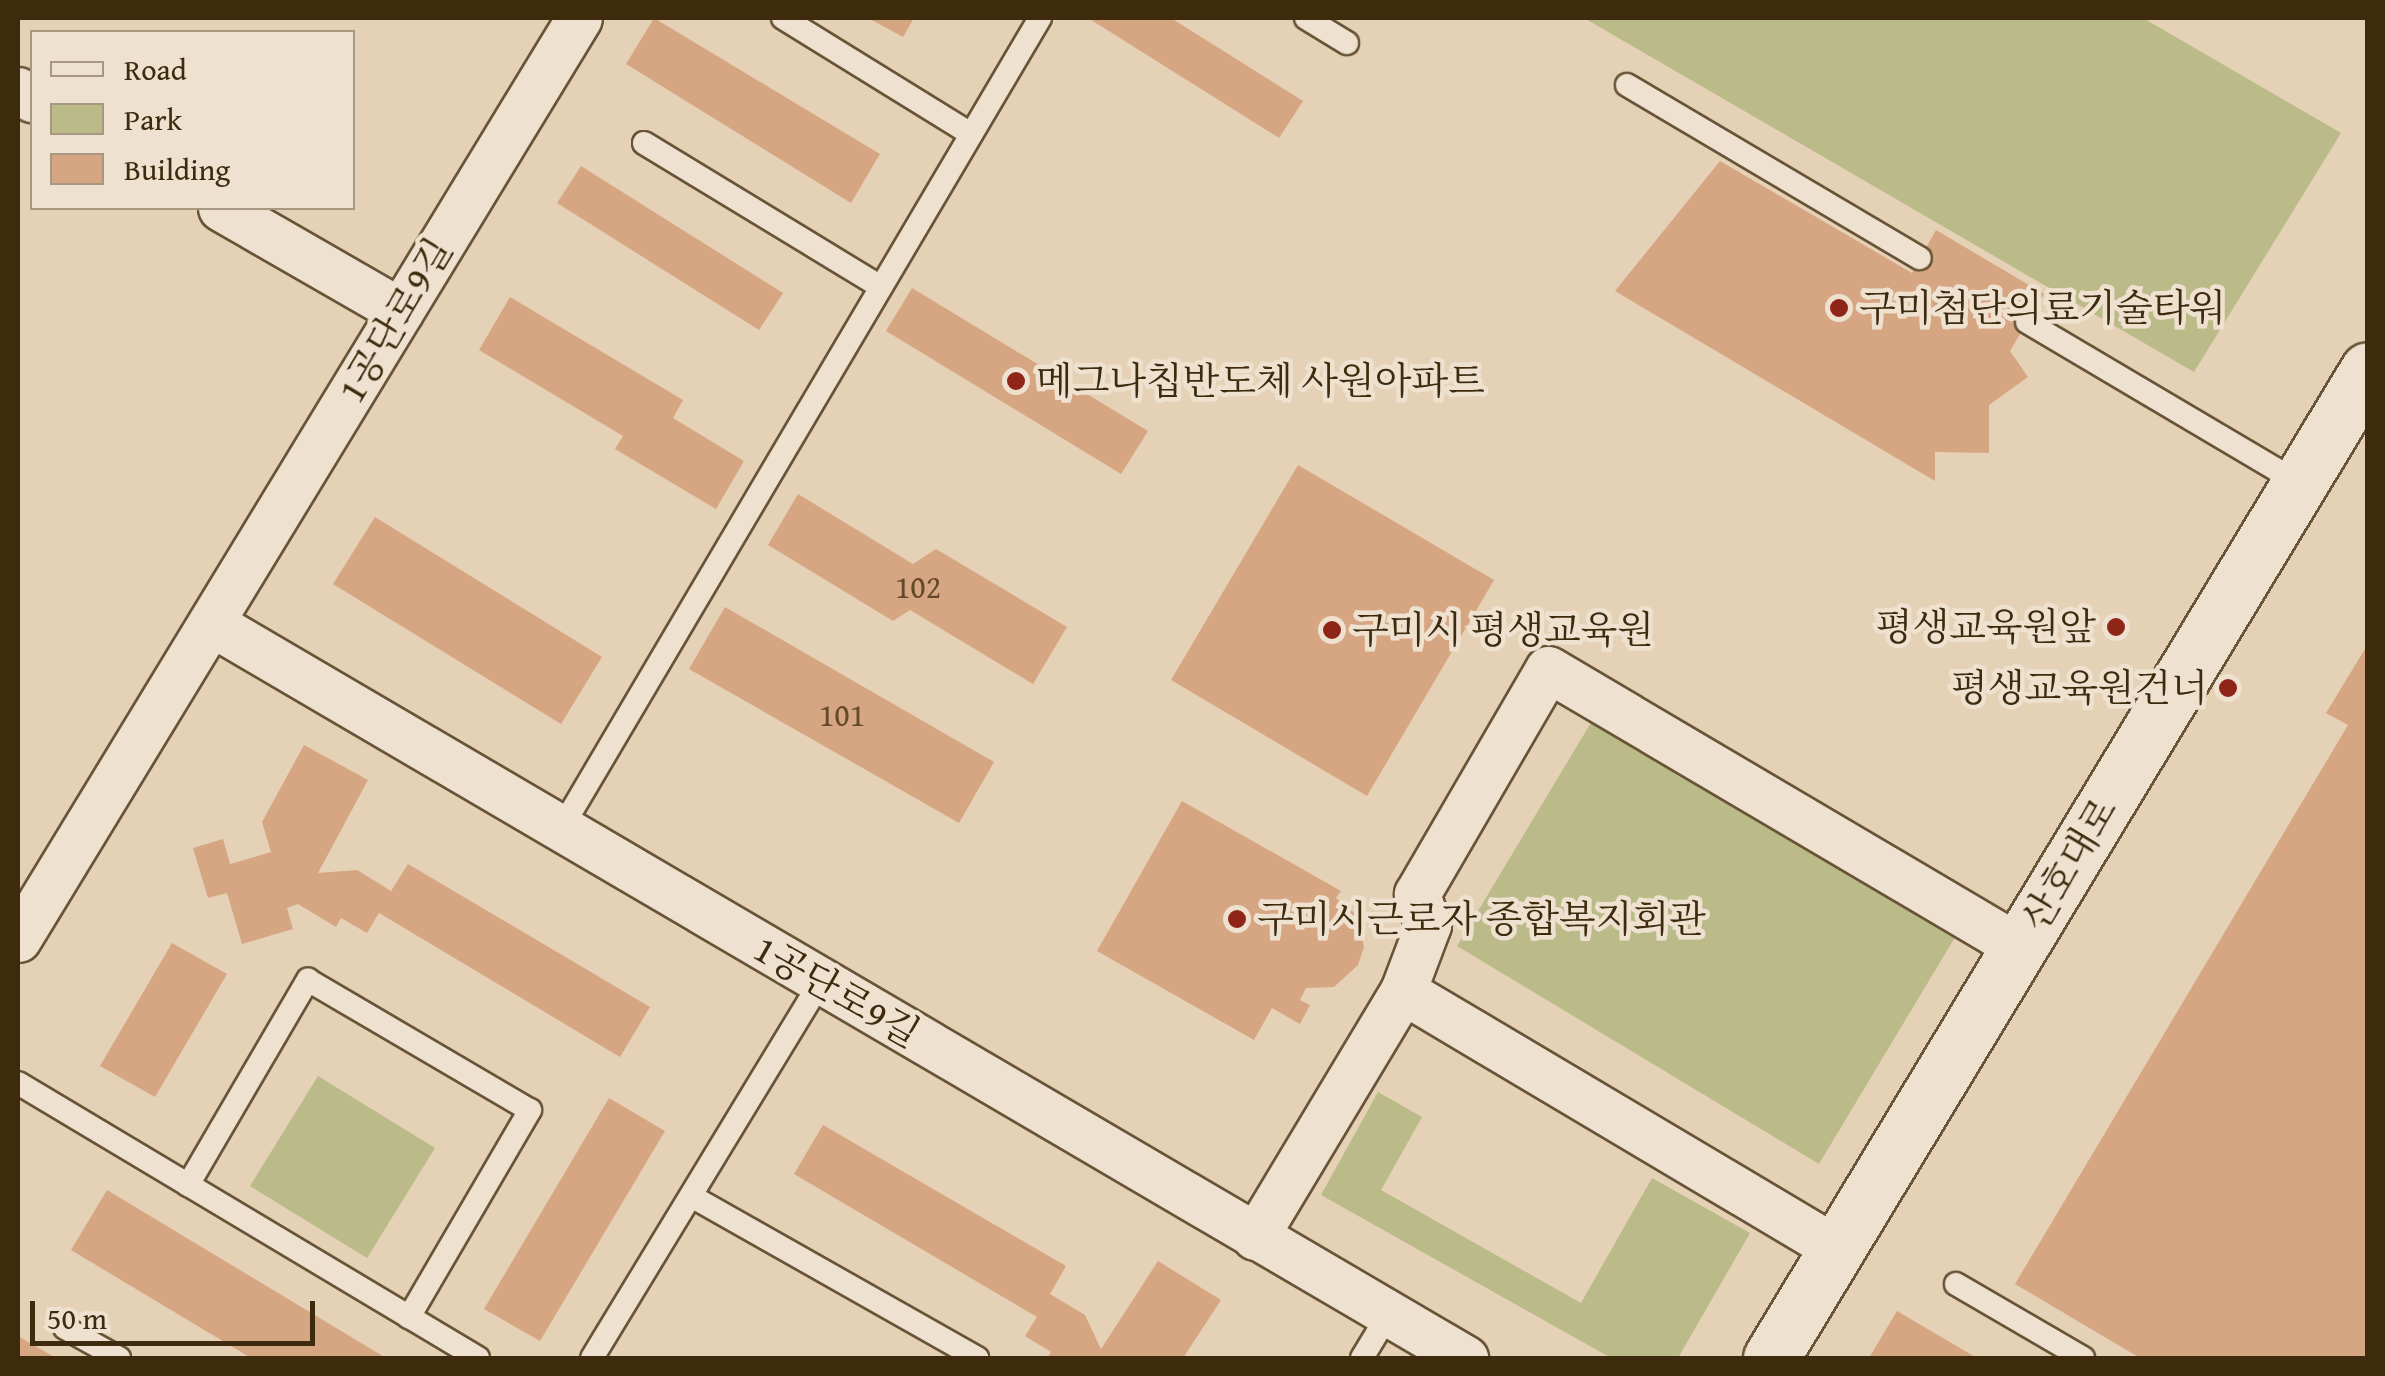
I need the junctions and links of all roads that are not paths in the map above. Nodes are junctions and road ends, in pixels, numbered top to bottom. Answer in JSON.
{"nodes":[{"id":1,"x":578,"y":18,"type":"edge"},
{"id":2,"x":783,"y":18,"type":"edge"},
{"id":3,"x":1040,"y":18,"type":"edge"},
{"id":4,"x":1306,"y":18,"type":"edge"},
{"id":5,"x":1347,"y":43,"type":"dead end"},
{"id":6,"x":1626,"y":85,"type":"dead end"},
{"id":7,"x":972,"y":134,"type":"junction"},
{"id":8,"x":644,"y":142,"type":"dead end"},
{"id":9,"x":223,"y":210,"type":"edge"},
{"id":10,"x":1920,"y":258,"type":"dead end"},
{"id":11,"x":880,"y":287,"type":"junction"},
{"id":12,"x":400,"y":312,"type":"junction"},
{"id":13,"x":2027,"y":322,"type":"dead end"},
{"id":14,"x":2368,"y":370,"type":"edge"},
{"id":15,"x":2299,"y":483,"type":"junction"},
{"id":16,"x":211,"y":623,"type":"junction"},
{"id":17,"x":560,"y":828,"type":"junction"},
{"id":18,"x":21,"y":924,"type":"edge"},
{"id":19,"x":2019,"y":947,"type":"junction"},
{"id":20,"x":822,"y":982,"type":"junction"},
{"id":21,"x":1404,"y":991,"type":"junction"},
{"id":22,"x":18,"y":1083,"type":"edge"},
{"id":23,"x":188,"y":1186,"type":"junction"},
{"id":24,"x":691,"y":1196,"type":"junction"},
{"id":25,"x":1255,"y":1237,"type":"junction"},
{"id":26,"x":1837,"y":1249,"type":"junction"},
{"id":27,"x":1956,"y":1284,"type":"dead end"},
{"id":28,"x":1388,"y":1315,"type":"junction"},
{"id":29,"x":409,"y":1317,"type":"junction"},
{"id":30,"x":64,"y":1328,"type":"dead end"},
{"id":31,"x":119,"y":1358,"type":"edge"},
{"id":32,"x":478,"y":1358,"type":"edge"},
{"id":33,"x":592,"y":1358,"type":"edge"},
{"id":34,"x":977,"y":1358,"type":"edge"},
{"id":35,"x":1362,"y":1358,"type":"edge"},
{"id":36,"x":1465,"y":1358,"type":"edge"},
{"id":37,"x":1770,"y":1358,"type":"edge"},
{"id":38,"x":2083,"y":1358,"type":"edge"}],
"edges":[{"from":1,"to":12,"type":"street","name":"1공단로9길"},
{"from":2,"to":7,"type":"lane"},
{"from":3,"to":7,"type":"lane"},
{"from":4,"to":5,"type":"lane"},
{"from":6,"to":10,"type":"lane"},
{"from":7,"to":11,"type":"lane"},
{"from":8,"to":11,"type":"lane"},
{"from":9,"to":12,"type":"street"},
{"from":11,"to":17,"type":"lane"},
{"from":12,"to":16,"type":"street","name":"1공단로9길"},
{"from":13,"to":15,"type":"lane"},
{"from":14,"to":15,"type":"street","name":"산호대로"},
{"from":15,"to":19,"type":"street","name":"산호대로"},
{"from":16,"to":17,"type":"street","name":"1공단로9길"},
{"from":16,"to":18,"type":"street","name":"1공단로9길"},
{"from":17,"to":20,"type":"street","name":"1공단로9길"},
{"from":19,"to":21,"type":"street"},
{"from":19,"to":26,"type":"street","name":"산호대로"},
{"from":20,"to":24,"type":"lane"},
{"from":20,"to":25,"type":"street","name":"1공단로9길"},
{"from":21,"to":25,"type":"street"},
{"from":21,"to":26,"type":"street"},
{"from":22,"to":23,"type":"lane"},
{"from":23,"to":29,"type":"lane"},
{"from":23,"to":29,"type":"lane"},
{"from":24,"to":33,"type":"lane"},
{"from":24,"to":34,"type":"lane"},
{"from":25,"to":28,"type":"street","name":"1공단로9길"},
{"from":26,"to":37,"type":"street","name":"산호대로"},
{"from":27,"to":38,"type":"lane"},
{"from":28,"to":35,"type":"lane"},
{"from":28,"to":36,"type":"street","name":"1공단로9길"},
{"from":29,"to":32,"type":"lane"},
{"from":30,"to":31,"type":"lane"}]}
